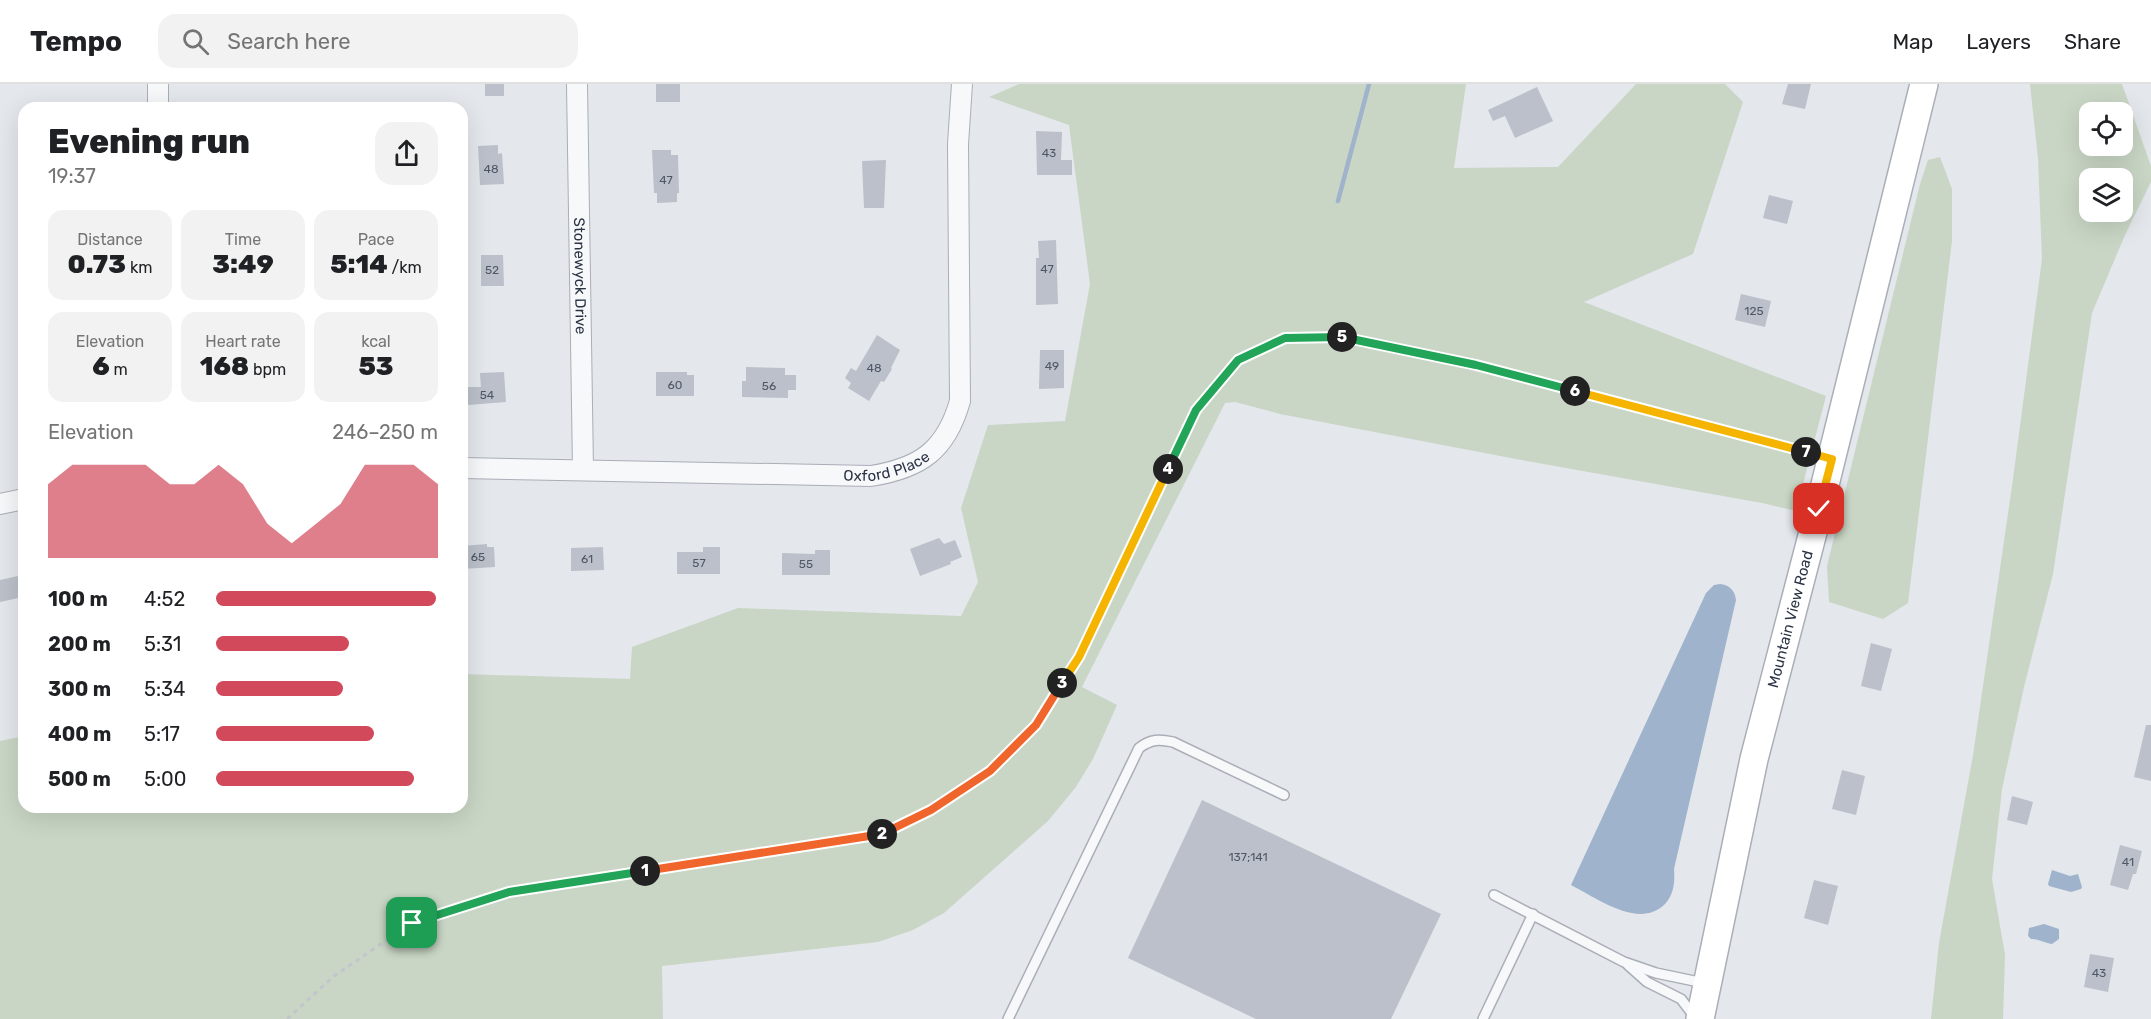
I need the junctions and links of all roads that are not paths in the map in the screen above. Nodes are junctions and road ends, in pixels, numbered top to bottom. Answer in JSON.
{"nodes":[{"id":1,"x":158,"y":84,"type":"edge"},
{"id":2,"x":577,"y":84,"type":"edge"},
{"id":3,"x":962,"y":84,"type":"edge"},
{"id":4,"x":1924,"y":84,"type":"edge"},
{"id":5,"x":158,"y":102,"type":"edge"},
{"id":6,"x":468,"y":468,"type":"edge"},
{"id":7,"x":583,"y":469,"type":"junction"},
{"id":8,"x":18,"y":500,"type":"edge"},
{"id":9,"x":0,"y":504,"type":"edge"},
{"id":10,"x":1284,"y":795,"type":"dead end"},
{"id":11,"x":1494,"y":895,"type":"dead end"},
{"id":12,"x":1533,"y":914,"type":"junction"},
{"id":13,"x":1624,"y":962,"type":"junction"},
{"id":14,"x":1707,"y":983,"type":"junction"},
{"id":15,"x":1008,"y":1019,"type":"edge"},
{"id":16,"x":1483,"y":1019,"type":"edge"},
{"id":17,"x":1699,"y":1019,"type":"edge"}],
"edges":[{"from":1,"to":5,"type":"street"},
{"from":2,"to":7,"type":"street","name":"Stonewyck Drive"},
{"from":3,"to":7,"type":"street","name":"Oxford Place"},
{"from":4,"to":14,"type":"street","name":"Mountain View Road"},
{"from":6,"to":7,"type":"street","name":"Oxford Place"},
{"from":8,"to":9,"type":"street"},
{"from":10,"to":15,"type":"lane"},
{"from":11,"to":12,"type":"lane"},
{"from":12,"to":13,"type":"lane"},
{"from":12,"to":16,"type":"lane"},
{"from":13,"to":14,"type":"lane"},
{"from":13,"to":17,"type":"lane"},
{"from":14,"to":17,"type":"street","name":"Mountain View Road"}]}
